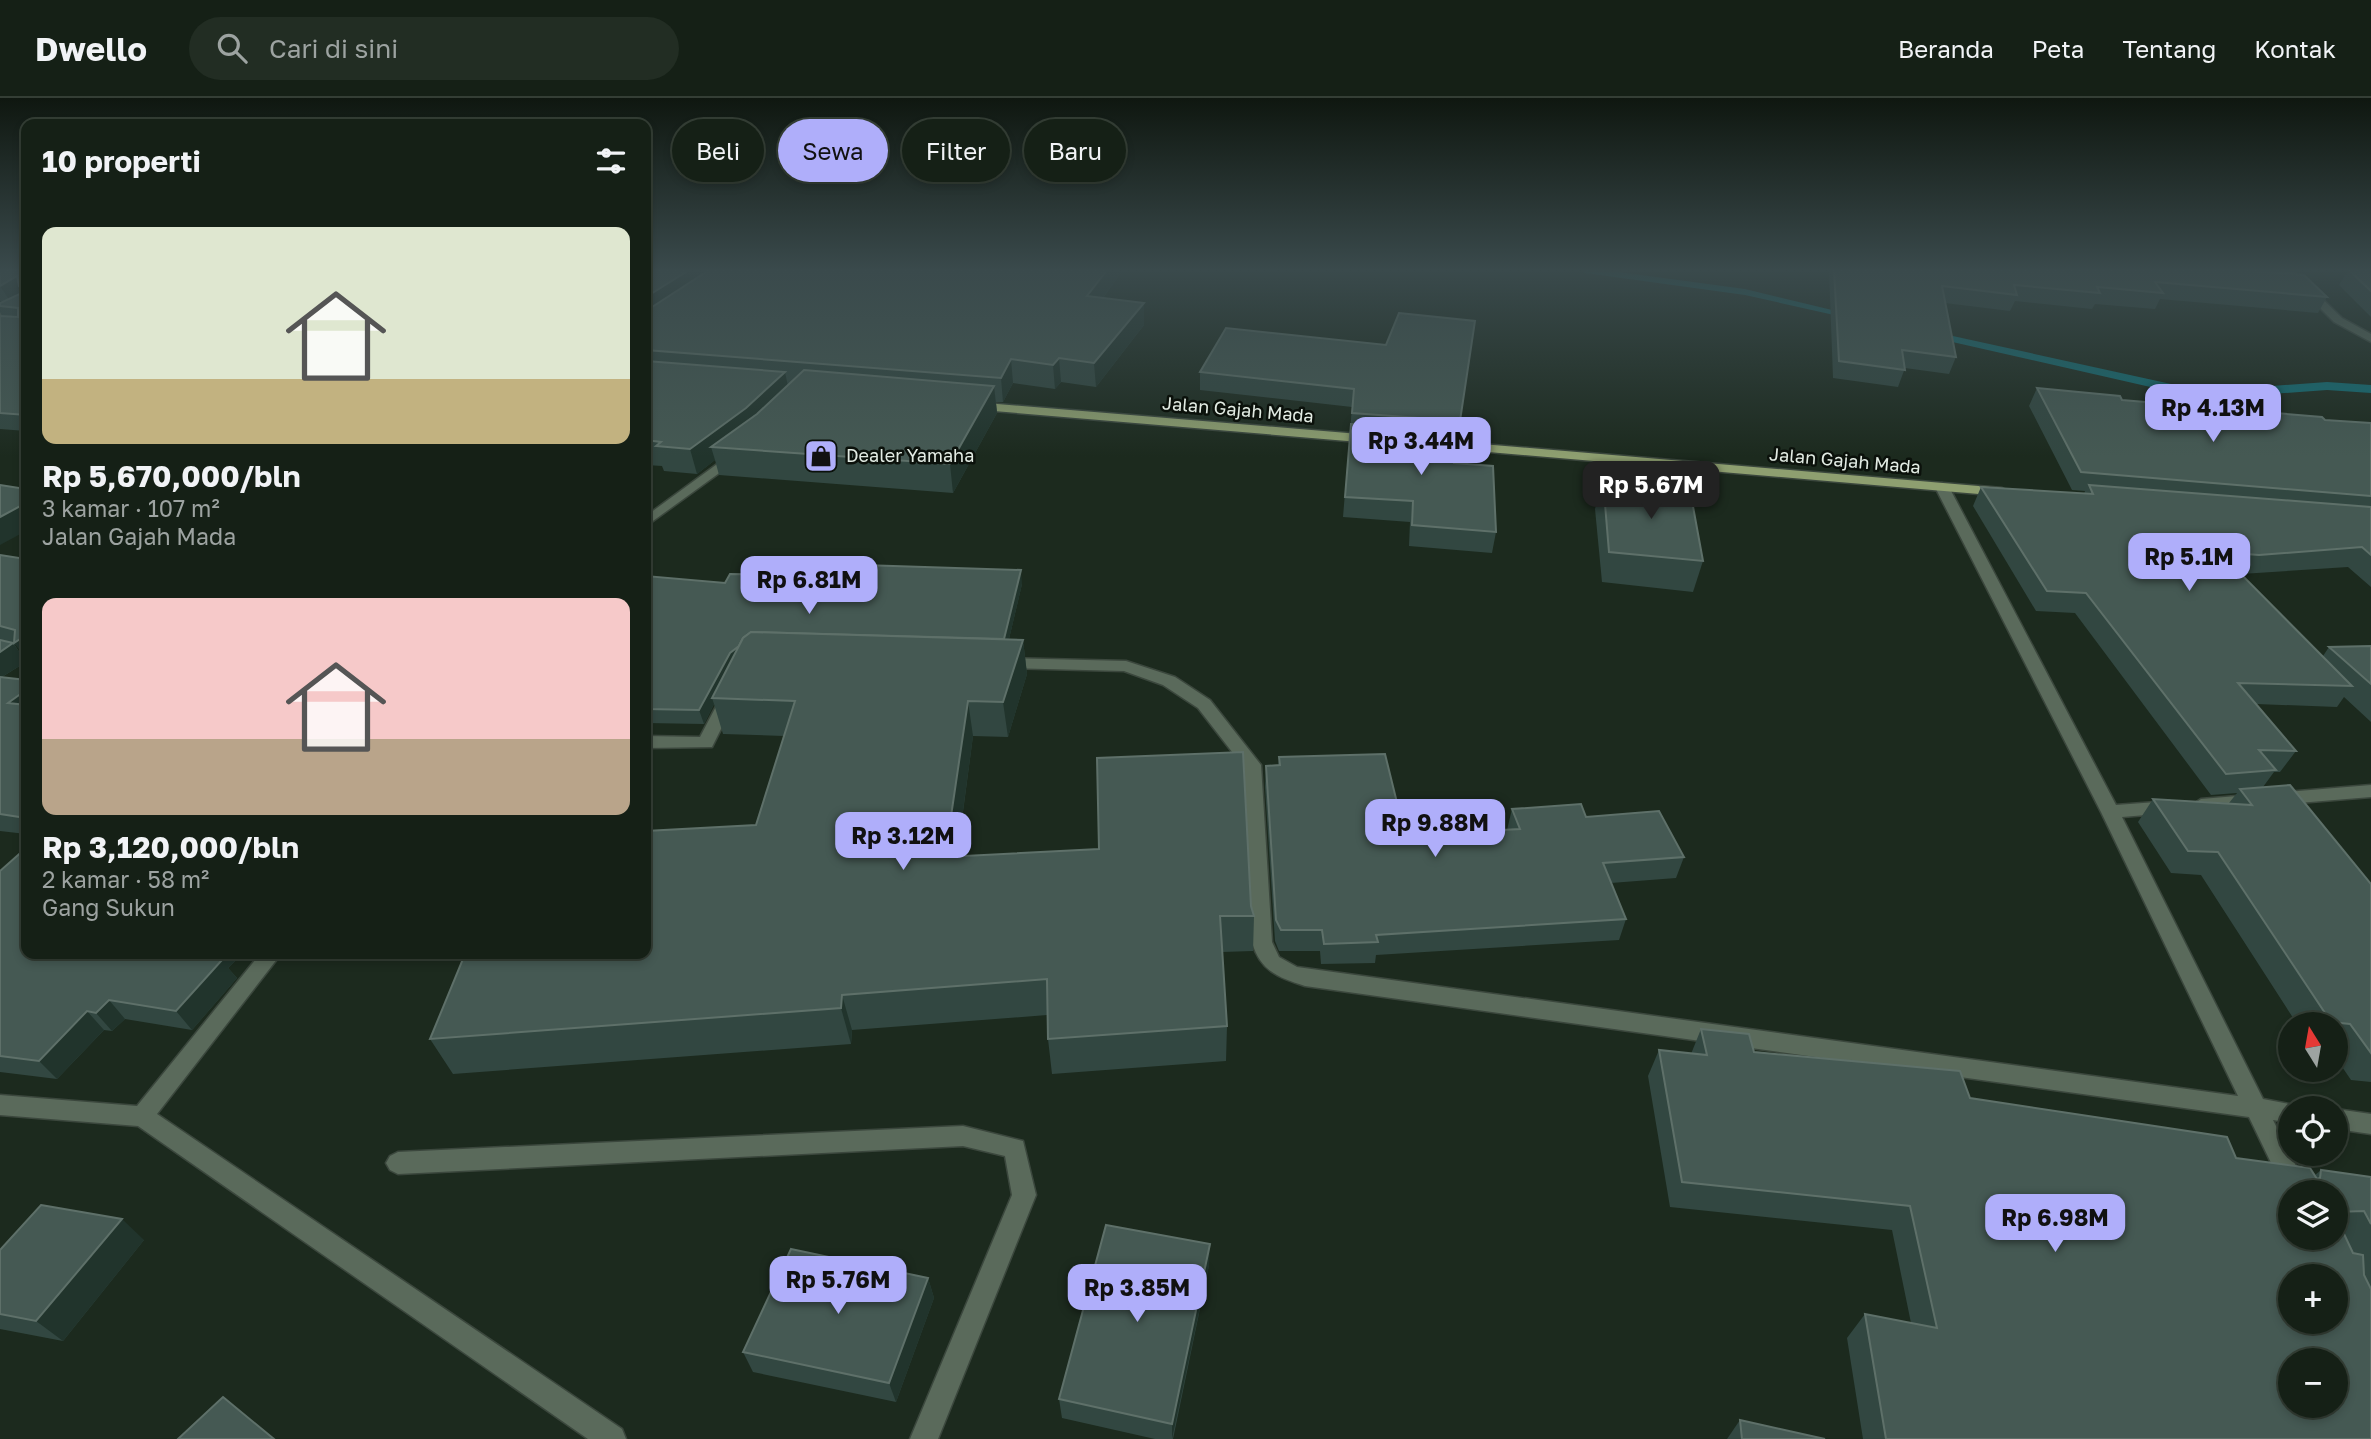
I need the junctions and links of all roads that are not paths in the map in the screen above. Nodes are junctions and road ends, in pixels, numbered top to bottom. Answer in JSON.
{"nodes":[{"id":1,"x":958,"y":404,"type":"edge"},
{"id":2,"x":1387,"y":441,"type":"edge"},
{"id":3,"x":1415,"y":443,"type":"edge"},
{"id":4,"x":748,"y":444,"type":"edge"},
{"id":5,"x":1942,"y":487,"type":"junction"},
{"id":6,"x":2011,"y":492,"type":"edge"},
{"id":7,"x":651,"y":518,"type":"edge"},
{"id":8,"x":990,"y":663,"type":"edge"},
{"id":9,"x":737,"y":681,"type":"edge"},
{"id":10,"x":651,"y":742,"type":"edge"},
{"id":11,"x":2371,"y":792,"type":"edge"},
{"id":12,"x":2110,"y":812,"type":"junction"},
{"id":13,"x":267,"y":959,"type":"edge"},
{"id":14,"x":0,"y":1105,"type":"edge"},
{"id":15,"x":2257,"y":1109,"type":"junction"},
{"id":16,"x":2278,"y":1111,"type":"edge"},
{"id":17,"x":142,"y":1116,"type":"junction"},
{"id":18,"x":2348,"y":1121,"type":"edge"},
{"id":19,"x":2371,"y":1124,"type":"edge"},
{"id":20,"x":398,"y":1163,"type":"dead end"},
{"id":21,"x":2291,"y":1180,"type":"edge"},
{"id":22,"x":612,"y":1439,"type":"edge"},
{"id":23,"x":924,"y":1439,"type":"edge"}],
"edges":[{"from":1,"to":2,"type":"main road","name":"Jalan Gajah Mada"},
{"from":3,"to":5,"type":"main road","name":"Jalan Gajah Mada"},
{"from":4,"to":7,"type":"street"},
{"from":5,"to":6,"type":"main road","name":"Jalan Gajah Mada"},
{"from":5,"to":12,"type":"street"},
{"from":8,"to":15,"type":"street"},
{"from":9,"to":10,"type":"street"},
{"from":11,"to":12,"type":"street"},
{"from":12,"to":15,"type":"street"},
{"from":13,"to":17,"type":"street"},
{"from":14,"to":17,"type":"street"},
{"from":15,"to":16,"type":"street"},
{"from":15,"to":21,"type":"street"},
{"from":17,"to":22,"type":"street"},
{"from":18,"to":19,"type":"street"},
{"from":20,"to":23,"type":"street"}]}
